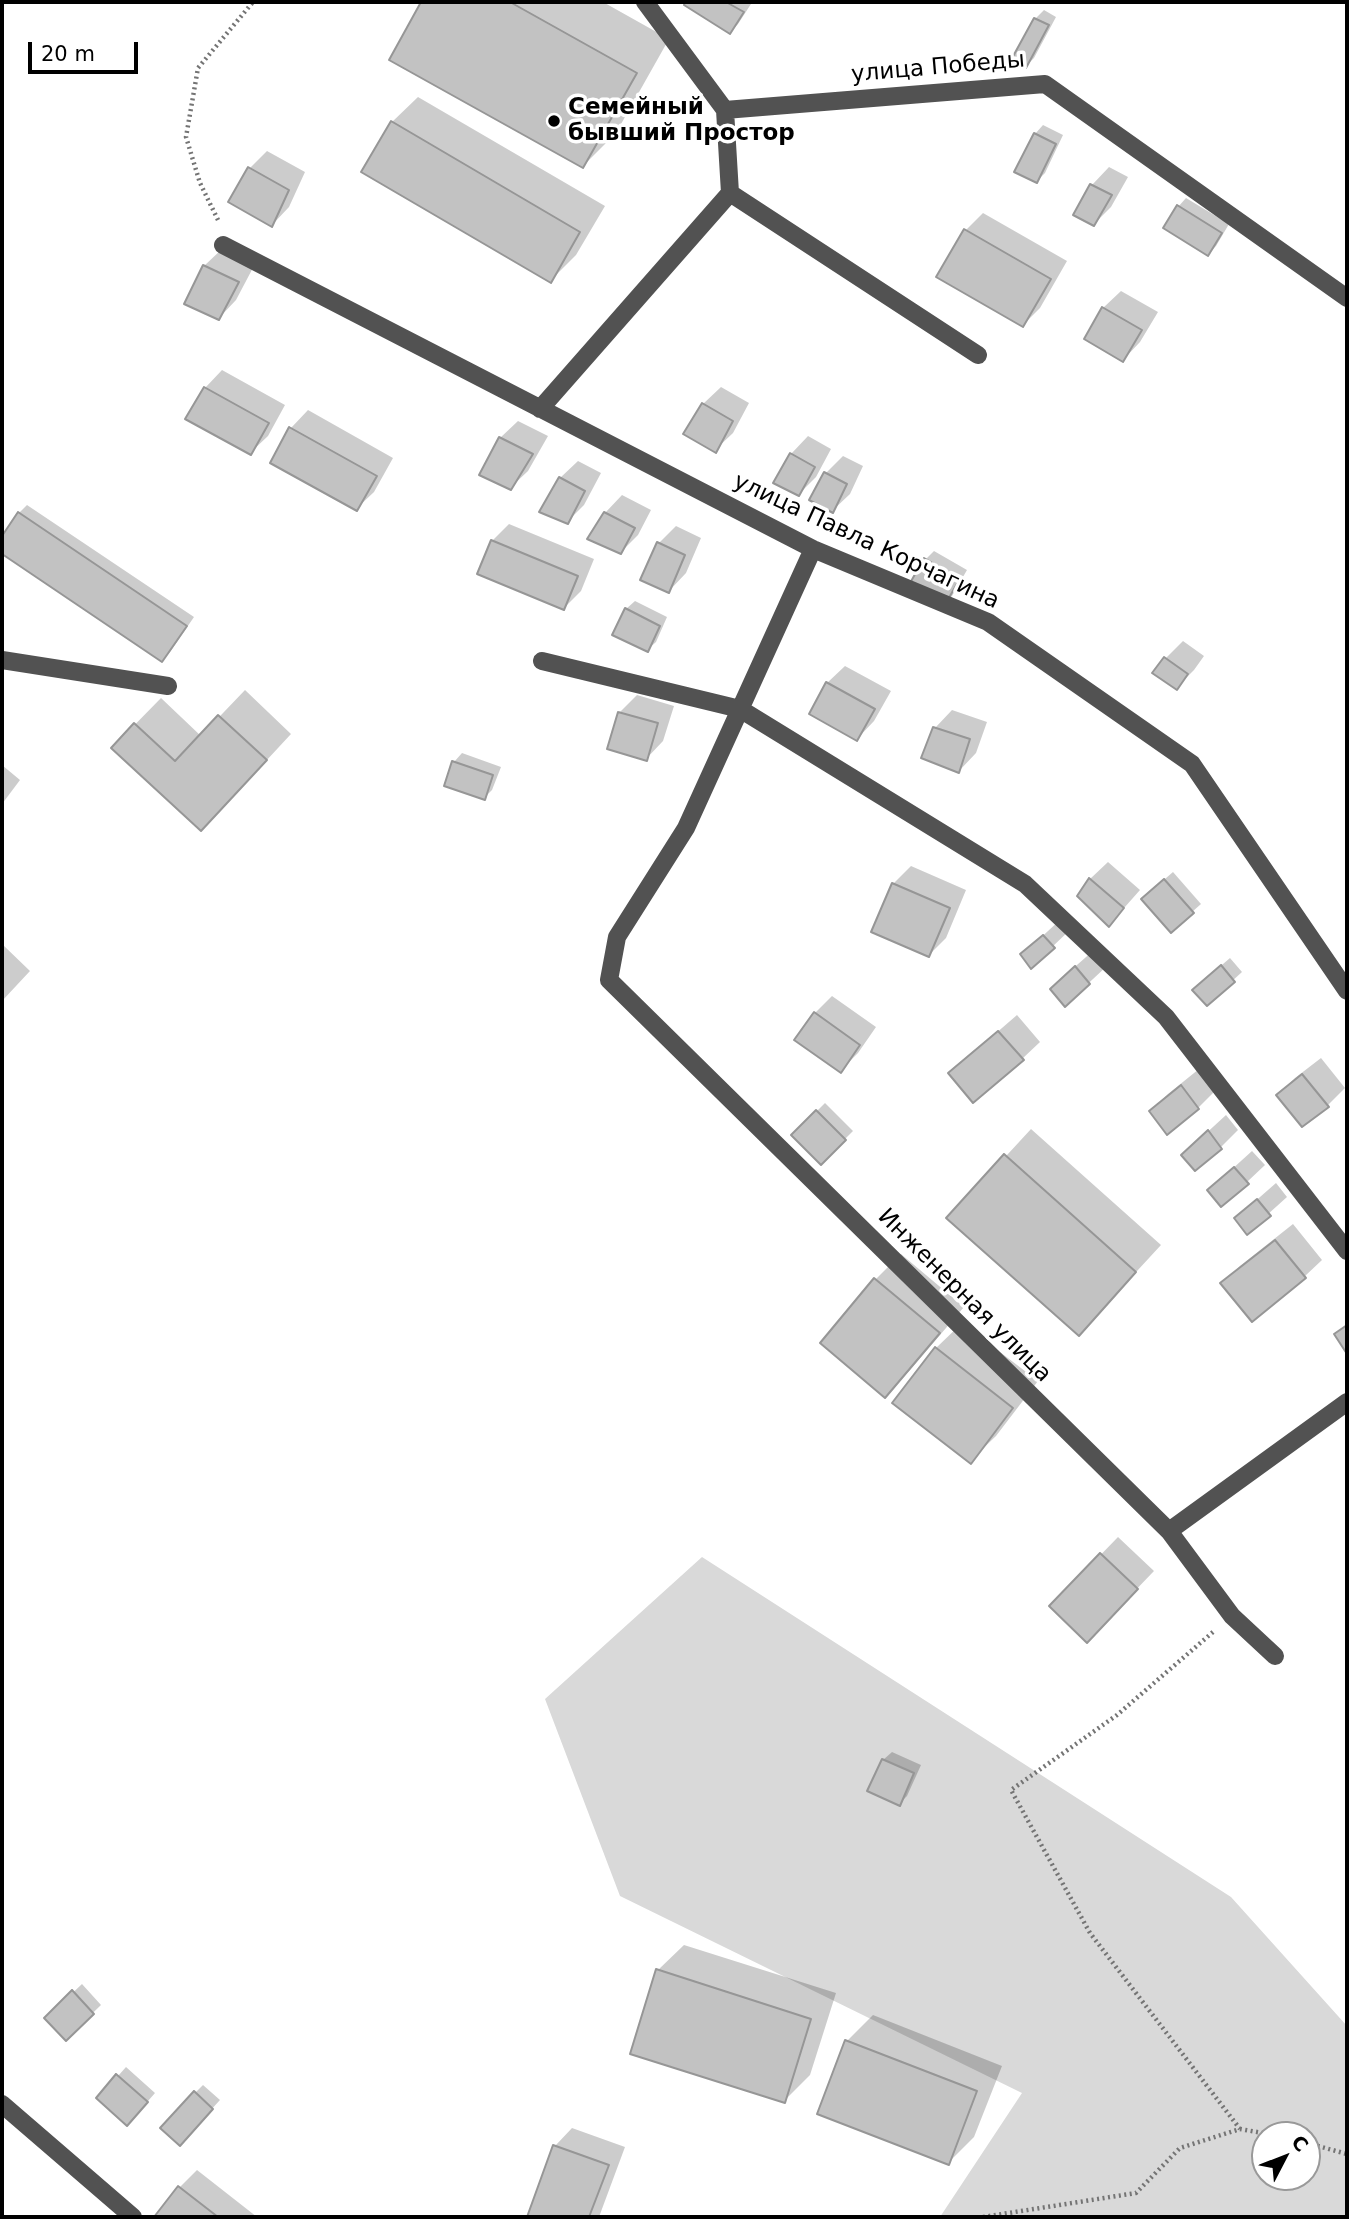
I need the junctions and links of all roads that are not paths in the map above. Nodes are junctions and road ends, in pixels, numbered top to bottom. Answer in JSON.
{"nodes":[{"id":1,"x":645,"y":2,"type":"edge"},
{"id":2,"x":725,"y":110,"type":"junction"},
{"id":3,"x":730,"y":193,"type":"junction"},
{"id":4,"x":223,"y":245,"type":"road end"},
{"id":5,"x":1345,"y":293,"type":"edge"},
{"id":6,"x":978,"y":355,"type":"dead end"},
{"id":7,"x":540,"y":409,"type":"junction"},
{"id":8,"x":813,"y":549,"type":"junction"},
{"id":9,"x":2,"y":660,"type":"edge"},
{"id":10,"x":542,"y":661,"type":"dead end"},
{"id":11,"x":168,"y":686,"type":"dead end"},
{"id":12,"x":740,"y":709,"type":"junction"},
{"id":13,"x":1347,"y":991,"type":"edge"},
{"id":14,"x":1347,"y":1251,"type":"edge"},
{"id":15,"x":1347,"y":1402,"type":"edge"},
{"id":16,"x":1168,"y":1531,"type":"junction"},
{"id":17,"x":1275,"y":1656,"type":"dead end"},
{"id":18,"x":2,"y":2104,"type":"edge"},
{"id":19,"x":133,"y":2217,"type":"edge"}],
"edges":[{"from":1,"to":2,"type":"street"},
{"from":2,"to":3,"type":"street"},
{"from":2,"to":5,"type":"street","name":"улица Победы"},
{"from":3,"to":6,"type":"street"},
{"from":3,"to":7,"type":"street"},
{"from":4,"to":7,"type":"street","name":"улица Павла Корчагина"},
{"from":7,"to":8,"type":"street","name":"улица Павла Корчагина"},
{"from":8,"to":12,"type":"street"},
{"from":8,"to":13,"type":"street","name":"улица Павла Корчагина"},
{"from":9,"to":11,"type":"street"},
{"from":10,"to":12,"type":"street"},
{"from":12,"to":14,"type":"street"},
{"from":12,"to":16,"type":"street","name":"Инженерная улица"},
{"from":15,"to":16,"type":"street"},
{"from":16,"to":17,"type":"street","name":"Инженерная улица"},
{"from":18,"to":19,"type":"street"}]}
